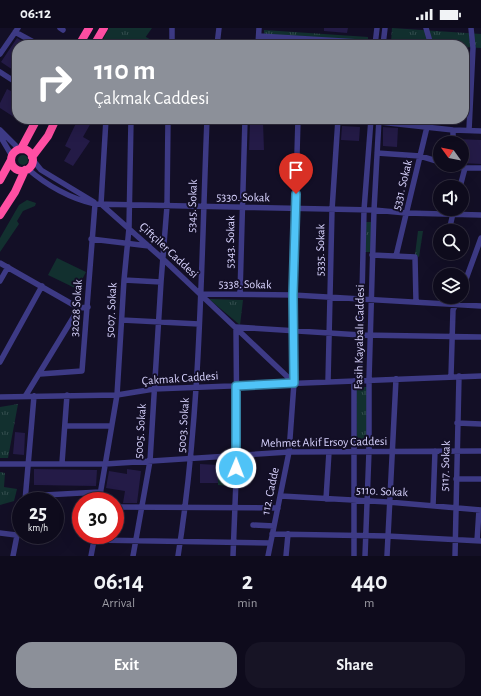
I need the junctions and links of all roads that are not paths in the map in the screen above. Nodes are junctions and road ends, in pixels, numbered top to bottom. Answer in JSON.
{"nodes":[{"id":1,"x":89,"y":28,"type":"edge"},
{"id":2,"x":104,"y":28,"type":"edge"},
{"id":3,"x":172,"y":28,"type":"edge"},
{"id":4,"x":219,"y":28,"type":"edge"},
{"id":5,"x":259,"y":28,"type":"edge"},
{"id":6,"x":376,"y":28,"type":"edge"},
{"id":7,"x":385,"y":28,"type":"edge"},
{"id":8,"x":426,"y":28,"type":"edge"},
{"id":9,"x":471,"y":28,"type":"edge"},
{"id":10,"x":17,"y":30,"type":"edge"},
{"id":11,"x":259,"y":36,"type":"junction"},
{"id":12,"x":32,"y":40,"type":"edge"},
{"id":13,"x":82,"y":40,"type":"edge"},
{"id":14,"x":97,"y":40,"type":"edge"},
{"id":15,"x":172,"y":40,"type":"edge"},
{"id":16,"x":218,"y":40,"type":"edge"},
{"id":17,"x":259,"y":40,"type":"edge"},
{"id":18,"x":317,"y":40,"type":"edge"},
{"id":19,"x":375,"y":40,"type":"edge"},
{"id":20,"x":384,"y":40,"type":"edge"},
{"id":21,"x":430,"y":40,"type":"edge"},
{"id":22,"x":0,"y":54,"type":"edge"},
{"id":23,"x":0,"y":72,"type":"edge"},
{"id":24,"x":12,"y":80,"type":"edge"},
{"id":25,"x":34,"y":124,"type":"edge"},
{"id":26,"x":54,"y":124,"type":"edge"},
{"id":27,"x":106,"y":124,"type":"edge"},
{"id":28,"x":131,"y":124,"type":"edge"},
{"id":29,"x":168,"y":124,"type":"edge"},
{"id":30,"x":206,"y":124,"type":"edge"},
{"id":31,"x":244,"y":124,"type":"edge"},
{"id":32,"x":298,"y":124,"type":"edge"},
{"id":33,"x":338,"y":124,"type":"edge"},
{"id":34,"x":370,"y":124,"type":"edge"},
{"id":35,"x":379,"y":124,"type":"edge"},
{"id":36,"x":403,"y":124,"type":"edge"},
{"id":37,"x":427,"y":124,"type":"edge"},
{"id":38,"x":427,"y":128,"type":"junction"},
{"id":39,"x":0,"y":130,"type":"edge"},
{"id":40,"x":453,"y":130,"type":"junction"},
{"id":41,"x":469,"y":130,"type":"junction"},
{"id":42,"x":481,"y":131,"type":"edge"},
{"id":43,"x":0,"y":136,"type":"edge"},
{"id":44,"x":453,"y":136,"type":"edge"},
{"id":45,"x":20,"y":149,"type":"junction"},
{"id":46,"x":377,"y":153,"type":"junction"},
{"id":47,"x":420,"y":156,"type":"junction"},
{"id":48,"x":12,"y":158,"type":"junction"},
{"id":49,"x":33,"y":158,"type":"junction"},
{"id":50,"x":433,"y":160,"type":"edge"},
{"id":51,"x":469,"y":168,"type":"edge"},
{"id":52,"x":481,"y":168,"type":"edge"},
{"id":53,"x":27,"y":169,"type":"junction"},
{"id":54,"x":0,"y":180,"type":"edge"},
{"id":55,"x":98,"y":204,"type":"junction"},
{"id":56,"x":129,"y":204,"type":"junction"},
{"id":57,"x":167,"y":206,"type":"junction"},
{"id":58,"x":203,"y":207,"type":"junction"},
{"id":59,"x":242,"y":208,"type":"junction"},
{"id":60,"x":295,"y":209,"type":"junction"},
{"id":61,"x":332,"y":210,"type":"junction"},
{"id":62,"x":364,"y":210,"type":"junction"},
{"id":63,"x":374,"y":210,"type":"junction"},
{"id":64,"x":433,"y":212,"type":"edge"},
{"id":65,"x":406,"y":213,"type":"junction"},
{"id":66,"x":469,"y":214,"type":"edge"},
{"id":67,"x":0,"y":215,"type":"edge"},
{"id":68,"x":481,"y":215,"type":"edge"},
{"id":69,"x":129,"y":228,"type":"junction"},
{"id":70,"x":481,"y":238,"type":"edge"},
{"id":71,"x":91,"y":239,"type":"junction"},
{"id":72,"x":128,"y":243,"type":"junction"},
{"id":73,"x":149,"y":246,"type":"junction"},
{"id":74,"x":372,"y":255,"type":"junction"},
{"id":75,"x":396,"y":256,"type":"junction"},
{"id":76,"x":163,"y":259,"type":"junction"},
{"id":77,"x":0,"y":263,"type":"edge"},
{"id":78,"x":8,"y":267,"type":"junction"},
{"id":79,"x":468,"y":268,"type":"edge"},
{"id":80,"x":124,"y":280,"type":"junction"},
{"id":81,"x":0,"y":281,"type":"edge"},
{"id":82,"x":161,"y":282,"type":"junction"},
{"id":83,"x":42,"y":286,"type":"junction"},
{"id":84,"x":200,"y":294,"type":"junction"},
{"id":85,"x":240,"y":294,"type":"junction"},
{"id":86,"x":293,"y":295,"type":"junction"},
{"id":87,"x":330,"y":298,"type":"junction"},
{"id":88,"x":362,"y":299,"type":"junction"},
{"id":89,"x":371,"y":300,"type":"junction"},
{"id":90,"x":416,"y":302,"type":"junction"},
{"id":91,"x":456,"y":306,"type":"junction"},
{"id":92,"x":481,"y":306,"type":"edge"},
{"id":93,"x":88,"y":307,"type":"junction"},
{"id":94,"x":79,"y":308,"type":"junction"},
{"id":95,"x":122,"y":320,"type":"junction"},
{"id":96,"x":158,"y":321,"type":"junction"},
{"id":97,"x":199,"y":324,"type":"junction"},
{"id":98,"x":236,"y":327,"type":"junction"},
{"id":99,"x":294,"y":331,"type":"junction"},
{"id":100,"x":329,"y":333,"type":"junction"},
{"id":101,"x":370,"y":334,"type":"junction"},
{"id":102,"x":361,"y":335,"type":"junction"},
{"id":103,"x":452,"y":336,"type":"junction"},
{"id":104,"x":481,"y":337,"type":"edge"},
{"id":105,"x":0,"y":362,"type":"edge"},
{"id":106,"x":40,"y":374,"type":"junction"},
{"id":107,"x":452,"y":376,"type":"junction"},
{"id":108,"x":459,"y":376,"type":"junction"},
{"id":109,"x":481,"y":376,"type":"edge"},
{"id":110,"x":396,"y":379,"type":"junction"},
{"id":111,"x":357,"y":380,"type":"junction"},
{"id":112,"x":369,"y":380,"type":"junction"},
{"id":113,"x":328,"y":382,"type":"junction"},
{"id":114,"x":294,"y":383,"type":"junction"},
{"id":115,"x":236,"y":386,"type":"junction"},
{"id":116,"x":196,"y":388,"type":"junction"},
{"id":117,"x":154,"y":389,"type":"junction"},
{"id":118,"x":26,"y":395,"type":"junction"},
{"id":119,"x":67,"y":395,"type":"junction"},
{"id":120,"x":117,"y":395,"type":"junction"},
{"id":121,"x":34,"y":396,"type":"junction"},
{"id":122,"x":0,"y":397,"type":"edge"},
{"id":123,"x":457,"y":423,"type":"junction"},
{"id":124,"x":481,"y":424,"type":"edge"},
{"id":125,"x":65,"y":426,"type":"junction"},
{"id":126,"x":111,"y":426,"type":"junction"},
{"id":127,"x":456,"y":450,"type":"junction"},
{"id":128,"x":355,"y":451,"type":"junction"},
{"id":129,"x":369,"y":451,"type":"junction"},
{"id":130,"x":392,"y":451,"type":"junction"},
{"id":131,"x":435,"y":451,"type":"junction"},
{"id":132,"x":481,"y":451,"type":"edge"},
{"id":133,"x":289,"y":452,"type":"junction"},
{"id":134,"x":329,"y":452,"type":"junction"},
{"id":135,"x":237,"y":455,"type":"junction"},
{"id":136,"x":192,"y":458,"type":"junction"},
{"id":137,"x":150,"y":461,"type":"junction"},
{"id":138,"x":0,"y":464,"type":"edge"},
{"id":139,"x":62,"y":464,"type":"junction"},
{"id":140,"x":105,"y":464,"type":"junction"},
{"id":141,"x":29,"y":465,"type":"junction"},
{"id":142,"x":456,"y":479,"type":"junction"},
{"id":143,"x":481,"y":479,"type":"edge"},
{"id":144,"x":26,"y":492,"type":"edge"},
{"id":145,"x":100,"y":492,"type":"edge"},
{"id":146,"x":281,"y":496,"type":"junction"},
{"id":147,"x":326,"y":499,"type":"junction"},
{"id":148,"x":355,"y":501,"type":"junction"},
{"id":149,"x":367,"y":501,"type":"junction"},
{"id":150,"x":388,"y":502,"type":"junction"},
{"id":151,"x":433,"y":506,"type":"junction"},
{"id":152,"x":124,"y":507,"type":"edge"},
{"id":153,"x":141,"y":507,"type":"junction"},
{"id":154,"x":185,"y":507,"type":"junction"},
{"id":155,"x":235,"y":507,"type":"junction"},
{"id":156,"x":278,"y":508,"type":"junction"},
{"id":157,"x":455,"y":508,"type":"junction"},
{"id":158,"x":480,"y":510,"type":"edge"},
{"id":159,"x":253,"y":526,"type":"dead end"},
{"id":160,"x":274,"y":526,"type":"junction"},
{"id":161,"x":0,"y":533,"type":"edge"},
{"id":162,"x":12,"y":534,"type":"edge"},
{"id":163,"x":272,"y":534,"type":"junction"},
{"id":164,"x":288,"y":534,"type":"junction"},
{"id":165,"x":354,"y":536,"type":"junction"},
{"id":166,"x":366,"y":536,"type":"junction"},
{"id":167,"x":387,"y":536,"type":"junction"},
{"id":168,"x":455,"y":539,"type":"junction"},
{"id":169,"x":124,"y":541,"type":"edge"},
{"id":170,"x":479,"y":541,"type":"edge"},
{"id":171,"x":135,"y":542,"type":"junction"},
{"id":172,"x":180,"y":542,"type":"junction"},
{"id":173,"x":234,"y":543,"type":"junction"},
{"id":174,"x":270,"y":543,"type":"junction"},
{"id":175,"x":15,"y":544,"type":"edge"},
{"id":176,"x":94,"y":544,"type":"edge"},
{"id":177,"x":13,"y":556,"type":"edge"},
{"id":178,"x":92,"y":556,"type":"edge"},
{"id":179,"x":133,"y":556,"type":"edge"},
{"id":180,"x":178,"y":556,"type":"edge"},
{"id":181,"x":233,"y":556,"type":"edge"},
{"id":182,"x":268,"y":556,"type":"edge"},
{"id":183,"x":286,"y":556,"type":"edge"},
{"id":184,"x":354,"y":556,"type":"edge"},
{"id":185,"x":365,"y":556,"type":"edge"},
{"id":186,"x":387,"y":556,"type":"edge"},
{"id":187,"x":454,"y":556,"type":"edge"}],
"edges":[{"from":1,"to":13,"type":"highway"},
{"from":2,"to":14,"type":"highway"},
{"from":3,"to":15,"type":"street"},
{"from":4,"to":16,"type":"street"},
{"from":5,"to":11,"type":"street"},
{"from":6,"to":19,"type":"street"},
{"from":7,"to":20,"type":"street"},
{"from":8,"to":21,"type":"street"},
{"from":9,"to":41,"type":"street"},
{"from":10,"to":12,"type":"street"},
{"from":10,"to":22,"type":"street"},
{"from":11,"to":17,"type":"street"},
{"from":11,"to":18,"type":"street"},
{"from":23,"to":24,"type":"street"},
{"from":25,"to":45,"type":"highway"},
{"from":26,"to":49,"type":"highway"},
{"from":27,"to":55,"type":"street","name":"32028 Sokak"},
{"from":28,"to":56,"type":"street","name":"5007. Sokak"},
{"from":29,"to":57,"type":"street","name":"5005. Sokak"},
{"from":30,"to":58,"type":"street","name":"5345. Sokak"},
{"from":31,"to":59,"type":"street","name":"5343. Sokak"},
{"from":32,"to":60,"type":"street","name":"112. Cadde"},
{"from":33,"to":61,"type":"street","name":"5335. Sokak"},
{"from":34,"to":62,"type":"street","name":"Fasih Kayabalı Caddesi"},
{"from":35,"to":46,"type":"street","name":"Fasih Kayabalı Caddesi"},
{"from":36,"to":38,"type":"street"},
{"from":37,"to":38,"type":"street","name":"5331. Sokak"},
{"from":38,"to":40,"type":"street"},
{"from":38,"to":47,"type":"street","name":"5331. Sokak"},
{"from":39,"to":45,"type":"street"},
{"from":40,"to":41,"type":"street"},
{"from":40,"to":44,"type":"street"},
{"from":41,"to":42,"type":"street"},
{"from":43,"to":48,"type":"street"},
{"from":45,"to":48,"type":"highway"},
{"from":45,"to":49,"type":"highway"},
{"from":46,"to":47,"type":"street"},
{"from":46,"to":63,"type":"street","name":"Fasih Kayabalı Caddesi"},
{"from":47,"to":50,"type":"street"},
{"from":47,"to":65,"type":"street","name":"5331. Sokak"},
{"from":48,"to":53,"type":"highway"},
{"from":48,"to":54,"type":"highway"},
{"from":49,"to":53,"type":"highway"},
{"from":49,"to":55,"type":"street","name":"Çiftçiler Caddesi"},
{"from":51,"to":52,"type":"street"},
{"from":53,"to":55,"type":"street","name":"Çiftçiler Caddesi"},
{"from":53,"to":67,"type":"highway"},
{"from":55,"to":56,"type":"street","name":"5330. Sokak"},
{"from":55,"to":69,"type":"street","name":"Çiftçiler Caddesi"},
{"from":55,"to":71,"type":"street","name":"32028 Sokak"},
{"from":56,"to":57,"type":"street","name":"5330. Sokak"},
{"from":56,"to":69,"type":"street","name":"5007. Sokak"},
{"from":57,"to":58,"type":"street","name":"5330. Sokak"},
{"from":57,"to":76,"type":"street","name":"5005. Sokak"},
{"from":58,"to":59,"type":"street","name":"5330. Sokak"},
{"from":58,"to":84,"type":"street","name":"5345. Sokak"},
{"from":59,"to":60,"type":"street","name":"5330. Sokak"},
{"from":59,"to":85,"type":"street","name":"5343. Sokak"},
{"from":60,"to":61,"type":"street","name":"5330. Sokak"},
{"from":60,"to":86,"type":"street","name":"112. Cadde"},
{"from":61,"to":62,"type":"street","name":"5330. Sokak"},
{"from":61,"to":87,"type":"street","name":"5335. Sokak"},
{"from":62,"to":63,"type":"street","name":"5330. Sokak"},
{"from":62,"to":88,"type":"street","name":"Fasih Kayabalı Caddesi"},
{"from":63,"to":65,"type":"street","name":"5330. Sokak"},
{"from":63,"to":74,"type":"street","name":"Fasih Kayabalı Caddesi"},
{"from":64,"to":65,"type":"street","name":"5330. Sokak"},
{"from":65,"to":75,"type":"street","name":"5331. Sokak"},
{"from":66,"to":68,"type":"street","name":"5330. Sokak"},
{"from":69,"to":72,"type":"street","name":"5007. Sokak"},
{"from":69,"to":73,"type":"street","name":"Çiftçiler Caddesi"},
{"from":70,"to":79,"type":"street"},
{"from":71,"to":72,"type":"street"},
{"from":71,"to":93,"type":"street","name":"32028 Sokak"},
{"from":72,"to":73,"type":"street"},
{"from":72,"to":80,"type":"street","name":"5007. Sokak"},
{"from":73,"to":76,"type":"street","name":"Çiftçiler Caddesi"},
{"from":74,"to":75,"type":"street"},
{"from":74,"to":89,"type":"street","name":"Fasih Kayabalı Caddesi"},
{"from":75,"to":90,"type":"street"},
{"from":76,"to":82,"type":"street","name":"5005. Sokak"},
{"from":76,"to":84,"type":"street","name":"Çiftçiler Caddesi"},
{"from":77,"to":78,"type":"street"},
{"from":78,"to":81,"type":"street"},
{"from":78,"to":83,"type":"street"},
{"from":80,"to":82,"type":"street"},
{"from":80,"to":95,"type":"street","name":"5007. Sokak"},
{"from":82,"to":96,"type":"street","name":"5005. Sokak"},
{"from":83,"to":94,"type":"street"},
{"from":83,"to":105,"type":"street"},
{"from":84,"to":85,"type":"street","name":"5338. Sokak"},
{"from":84,"to":97,"type":"street","name":"5003. Sokak"},
{"from":84,"to":98,"type":"street","name":"Çiftçiler Caddesi"},
{"from":85,"to":86,"type":"street","name":"5338. Sokak"},
{"from":86,"to":87,"type":"street","name":"5338. Sokak"},
{"from":86,"to":99,"type":"street","name":"112. Cadde"},
{"from":87,"to":88,"type":"street","name":"5338. Sokak"},
{"from":87,"to":100,"type":"street","name":"5335. Sokak"},
{"from":88,"to":89,"type":"street","name":"5338. Sokak"},
{"from":88,"to":102,"type":"street","name":"Fasih Kayabalı Caddesi"},
{"from":89,"to":90,"type":"street","name":"5338. Sokak"},
{"from":89,"to":101,"type":"street","name":"Fasih Kayabalı Caddesi"},
{"from":90,"to":91,"type":"street","name":"5338. Sokak"},
{"from":91,"to":92,"type":"street","name":"5338. Sokak"},
{"from":91,"to":103,"type":"street"},
{"from":93,"to":94,"type":"street"},
{"from":93,"to":106,"type":"street","name":"32028 Sokak"},
{"from":94,"to":106,"type":"street"},
{"from":95,"to":96,"type":"street"},
{"from":95,"to":120,"type":"street","name":"5007. Sokak"},
{"from":96,"to":97,"type":"street"},
{"from":96,"to":117,"type":"street","name":"5005. Sokak"},
{"from":97,"to":116,"type":"street","name":"5003. Sokak"},
{"from":98,"to":99,"type":"street"},
{"from":98,"to":114,"type":"street","name":"Çiftçiler Caddesi"},
{"from":98,"to":115,"type":"street"},
{"from":99,"to":100,"type":"street"},
{"from":99,"to":114,"type":"street","name":"112. Cadde"},
{"from":100,"to":102,"type":"street"},
{"from":100,"to":113,"type":"street","name":"5335. Sokak"},
{"from":101,"to":102,"type":"street"},
{"from":101,"to":103,"type":"street"},
{"from":101,"to":112,"type":"street","name":"Fasih Kayabalı Caddesi"},
{"from":102,"to":111,"type":"street","name":"Fasih Kayabalı Caddesi"},
{"from":103,"to":104,"type":"street"},
{"from":103,"to":107,"type":"street"},
{"from":106,"to":118,"type":"street"},
{"from":107,"to":108,"type":"street","name":"Çakmak Caddesi"},
{"from":107,"to":110,"type":"street","name":"Çakmak Caddesi"},
{"from":108,"to":109,"type":"street","name":"Çakmak Caddesi"},
{"from":108,"to":123,"type":"street","name":"5117. Sokak"},
{"from":110,"to":112,"type":"street","name":"Çakmak Caddesi"},
{"from":110,"to":130,"type":"street"},
{"from":111,"to":112,"type":"street","name":"Çakmak Caddesi"},
{"from":111,"to":113,"type":"street","name":"Çakmak Caddesi"},
{"from":111,"to":128,"type":"street","name":"Fasih Kayabalı Caddesi"},
{"from":112,"to":129,"type":"street","name":"Fasih Kayabalı Caddesi"},
{"from":113,"to":114,"type":"street","name":"Çakmak Caddesi"},
{"from":114,"to":115,"type":"street","name":"Çakmak Caddesi"},
{"from":114,"to":133,"type":"street","name":"112. Cadde"},
{"from":115,"to":116,"type":"street","name":"Çakmak Caddesi"},
{"from":115,"to":135,"type":"street"},
{"from":116,"to":117,"type":"street","name":"Çakmak Caddesi"},
{"from":116,"to":136,"type":"street","name":"5003. Sokak"},
{"from":117,"to":120,"type":"street","name":"Çakmak Caddesi"},
{"from":117,"to":137,"type":"street","name":"5005. Sokak"},
{"from":118,"to":121,"type":"street","name":"Çakmak Caddesi"},
{"from":118,"to":122,"type":"street","name":"Çakmak Caddesi"},
{"from":119,"to":120,"type":"street","name":"Çakmak Caddesi"},
{"from":119,"to":121,"type":"street","name":"Çakmak Caddesi"},
{"from":119,"to":125,"type":"street"},
{"from":120,"to":126,"type":"street","name":"5007. Sokak"},
{"from":121,"to":141,"type":"street"},
{"from":123,"to":124,"type":"street"},
{"from":123,"to":127,"type":"street","name":"5117. Sokak"},
{"from":125,"to":126,"type":"street"},
{"from":125,"to":139,"type":"street"},
{"from":126,"to":140,"type":"street","name":"5007. Sokak"},
{"from":127,"to":131,"type":"street","name":"Mehmet Akif Ersoy Caddesi"},
{"from":127,"to":132,"type":"street","name":"Mehmet Akif Ersoy Caddesi"},
{"from":127,"to":142,"type":"street","name":"5117. Sokak"},
{"from":128,"to":129,"type":"street","name":"Mehmet Akif Ersoy Caddesi"},
{"from":128,"to":134,"type":"street","name":"Mehmet Akif Ersoy Caddesi"},
{"from":128,"to":148,"type":"street","name":"Fasih Kayabalı Caddesi"},
{"from":129,"to":130,"type":"street","name":"Mehmet Akif Ersoy Caddesi"},
{"from":129,"to":149,"type":"street","name":"Fasih Kayabalı Caddesi"},
{"from":130,"to":131,"type":"street","name":"Mehmet Akif Ersoy Caddesi"},
{"from":130,"to":150,"type":"street"},
{"from":131,"to":151,"type":"street"},
{"from":133,"to":134,"type":"street","name":"Mehmet Akif Ersoy Caddesi"},
{"from":133,"to":135,"type":"street","name":"Mehmet Akif Ersoy Caddesi"},
{"from":133,"to":146,"type":"street","name":"112. Cadde"},
{"from":134,"to":147,"type":"street"},
{"from":135,"to":136,"type":"street","name":"Mehmet Akif Ersoy Caddesi"},
{"from":135,"to":155,"type":"street"},
{"from":136,"to":137,"type":"street","name":"Mehmet Akif Ersoy Caddesi"},
{"from":136,"to":154,"type":"street","name":"5003. Sokak"},
{"from":137,"to":140,"type":"street","name":"Mehmet Akif Ersoy Caddesi"},
{"from":137,"to":153,"type":"street","name":"5005. Sokak"},
{"from":138,"to":141,"type":"street","name":"Mehmet Akif Ersoy Caddesi"},
{"from":139,"to":140,"type":"street","name":"Mehmet Akif Ersoy Caddesi"},
{"from":139,"to":141,"type":"street","name":"Mehmet Akif Ersoy Caddesi"},
{"from":140,"to":145,"type":"street","name":"5007. Sokak"},
{"from":141,"to":144,"type":"street"},
{"from":142,"to":143,"type":"street"},
{"from":142,"to":157,"type":"street","name":"5117. Sokak"},
{"from":146,"to":147,"type":"street","name":"5110. Sokak"},
{"from":146,"to":156,"type":"street","name":"112. Cadde"},
{"from":147,"to":148,"type":"street","name":"5110. Sokak"},
{"from":148,"to":149,"type":"street","name":"5110. Sokak"},
{"from":148,"to":165,"type":"street","name":"Fasih Kayabalı Caddesi"},
{"from":149,"to":150,"type":"street","name":"5110. Sokak"},
{"from":149,"to":166,"type":"street","name":"Fasih Kayabalı Caddesi"},
{"from":150,"to":151,"type":"street","name":"5110. Sokak"},
{"from":150,"to":167,"type":"street"},
{"from":151,"to":157,"type":"street","name":"5110. Sokak"},
{"from":152,"to":153,"type":"street"},
{"from":153,"to":154,"type":"street"},
{"from":153,"to":171,"type":"street","name":"5005. Sokak"},
{"from":154,"to":155,"type":"street"},
{"from":154,"to":172,"type":"street","name":"5003. Sokak"},
{"from":155,"to":156,"type":"street"},
{"from":155,"to":173,"type":"street"},
{"from":156,"to":160,"type":"street","name":"112. Cadde"},
{"from":157,"to":158,"type":"street","name":"5110. Sokak"},
{"from":157,"to":168,"type":"street","name":"5117. Sokak"},
{"from":158,"to":170,"type":"street"},
{"from":159,"to":160,"type":"street"},
{"from":160,"to":163,"type":"street","name":"112. Cadde"},
{"from":161,"to":162,"type":"street"},
{"from":163,"to":164,"type":"street"},
{"from":163,"to":174,"type":"street","name":"112. Cadde"},
{"from":164,"to":165,"type":"street"},
{"from":164,"to":183,"type":"street"},
{"from":165,"to":166,"type":"street"},
{"from":165,"to":184,"type":"street","name":"Fasih Kayabalı Caddesi"},
{"from":166,"to":167,"type":"street"},
{"from":166,"to":185,"type":"street","name":"Fasih Kayabalı Caddesi"},
{"from":167,"to":168,"type":"street"},
{"from":167,"to":186,"type":"street"},
{"from":168,"to":170,"type":"street"},
{"from":168,"to":187,"type":"street","name":"5117. Sokak"},
{"from":169,"to":171,"type":"street"},
{"from":171,"to":172,"type":"street"},
{"from":171,"to":179,"type":"street","name":"5005. Sokak"},
{"from":172,"to":173,"type":"street"},
{"from":172,"to":180,"type":"street","name":"5003. Sokak"},
{"from":173,"to":174,"type":"street"},
{"from":173,"to":181,"type":"street"},
{"from":174,"to":182,"type":"street","name":"112. Cadde"},
{"from":175,"to":177,"type":"street"},
{"from":176,"to":178,"type":"street"}]}
